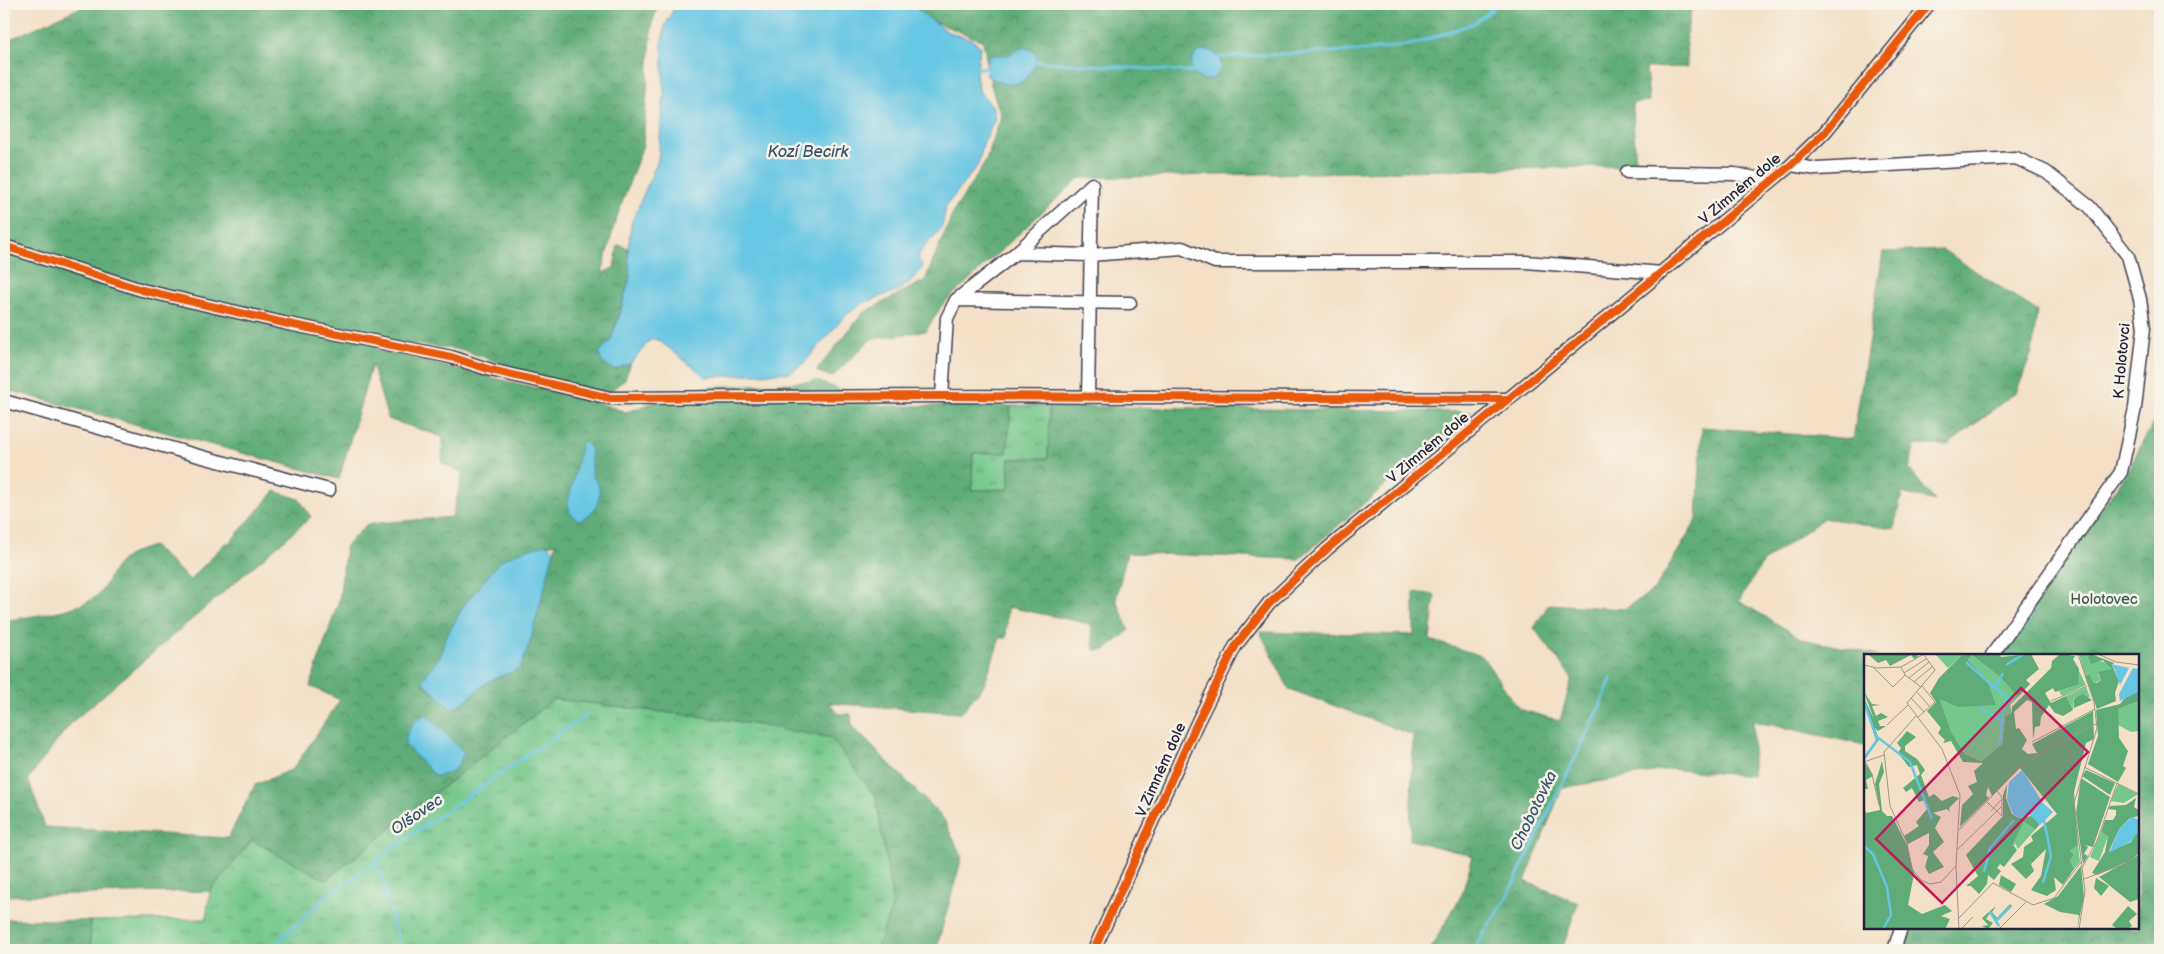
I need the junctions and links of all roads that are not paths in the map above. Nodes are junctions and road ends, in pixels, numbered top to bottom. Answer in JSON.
{"nodes":[{"id":1,"x":1928,"y":4,"type":"edge"},
{"id":2,"x":1792,"y":164,"type":"junction"},
{"id":3,"x":1627,"y":172,"type":"dead end"},
{"id":4,"x":1771,"y":181,"type":"junction"},
{"id":5,"x":4,"y":246,"type":"edge"},
{"id":6,"x":1016,"y":253,"type":"junction"},
{"id":7,"x":1090,"y":255,"type":"junction"},
{"id":8,"x":1662,"y":273,"type":"junction"},
{"id":9,"x":956,"y":300,"type":"junction"},
{"id":10,"x":1089,"y":302,"type":"junction"},
{"id":11,"x":1130,"y":303,"type":"dead end"},
{"id":12,"x":942,"y":396,"type":"junction"},
{"id":13,"x":1088,"y":397,"type":"junction"},
{"id":14,"x":1508,"y":399,"type":"junction"},
{"id":15,"x":4,"y":400,"type":"edge"},
{"id":16,"x":329,"y":490,"type":"dead end"},
{"id":17,"x":1993,"y":654,"type":"edge"},
{"id":18,"x":1901,"y":929,"type":"edge"},
{"id":19,"x":1094,"y":950,"type":"edge"},
{"id":20,"x":1894,"y":950,"type":"edge"}],
"edges":[{"from":1,"to":2,"type":"street","name":"V Zimném dole"},
{"from":2,"to":4,"type":"street","name":"V Zimném dole"},
{"from":2,"to":17,"type":"street","name":"K Holotovci"},
{"from":3,"to":4,"type":"street","name":"V Zimném dole"},
{"from":4,"to":8,"type":"street","name":"V Zimném dole"},
{"from":5,"to":12,"type":"street"},
{"from":6,"to":7,"type":"street"},
{"from":6,"to":7,"type":"street"},
{"from":6,"to":9,"type":"street"},
{"from":7,"to":8,"type":"street"},
{"from":7,"to":10,"type":"street"},
{"from":8,"to":14,"type":"street","name":"V Zimném dole"},
{"from":9,"to":10,"type":"street"},
{"from":9,"to":12,"type":"street"},
{"from":10,"to":11,"type":"street"},
{"from":10,"to":13,"type":"street"},
{"from":12,"to":13,"type":"street"},
{"from":13,"to":14,"type":"street"},
{"from":14,"to":19,"type":"street","name":"V Zimném dole"},
{"from":15,"to":16,"type":"street"},
{"from":18,"to":20,"type":"street"}]}
